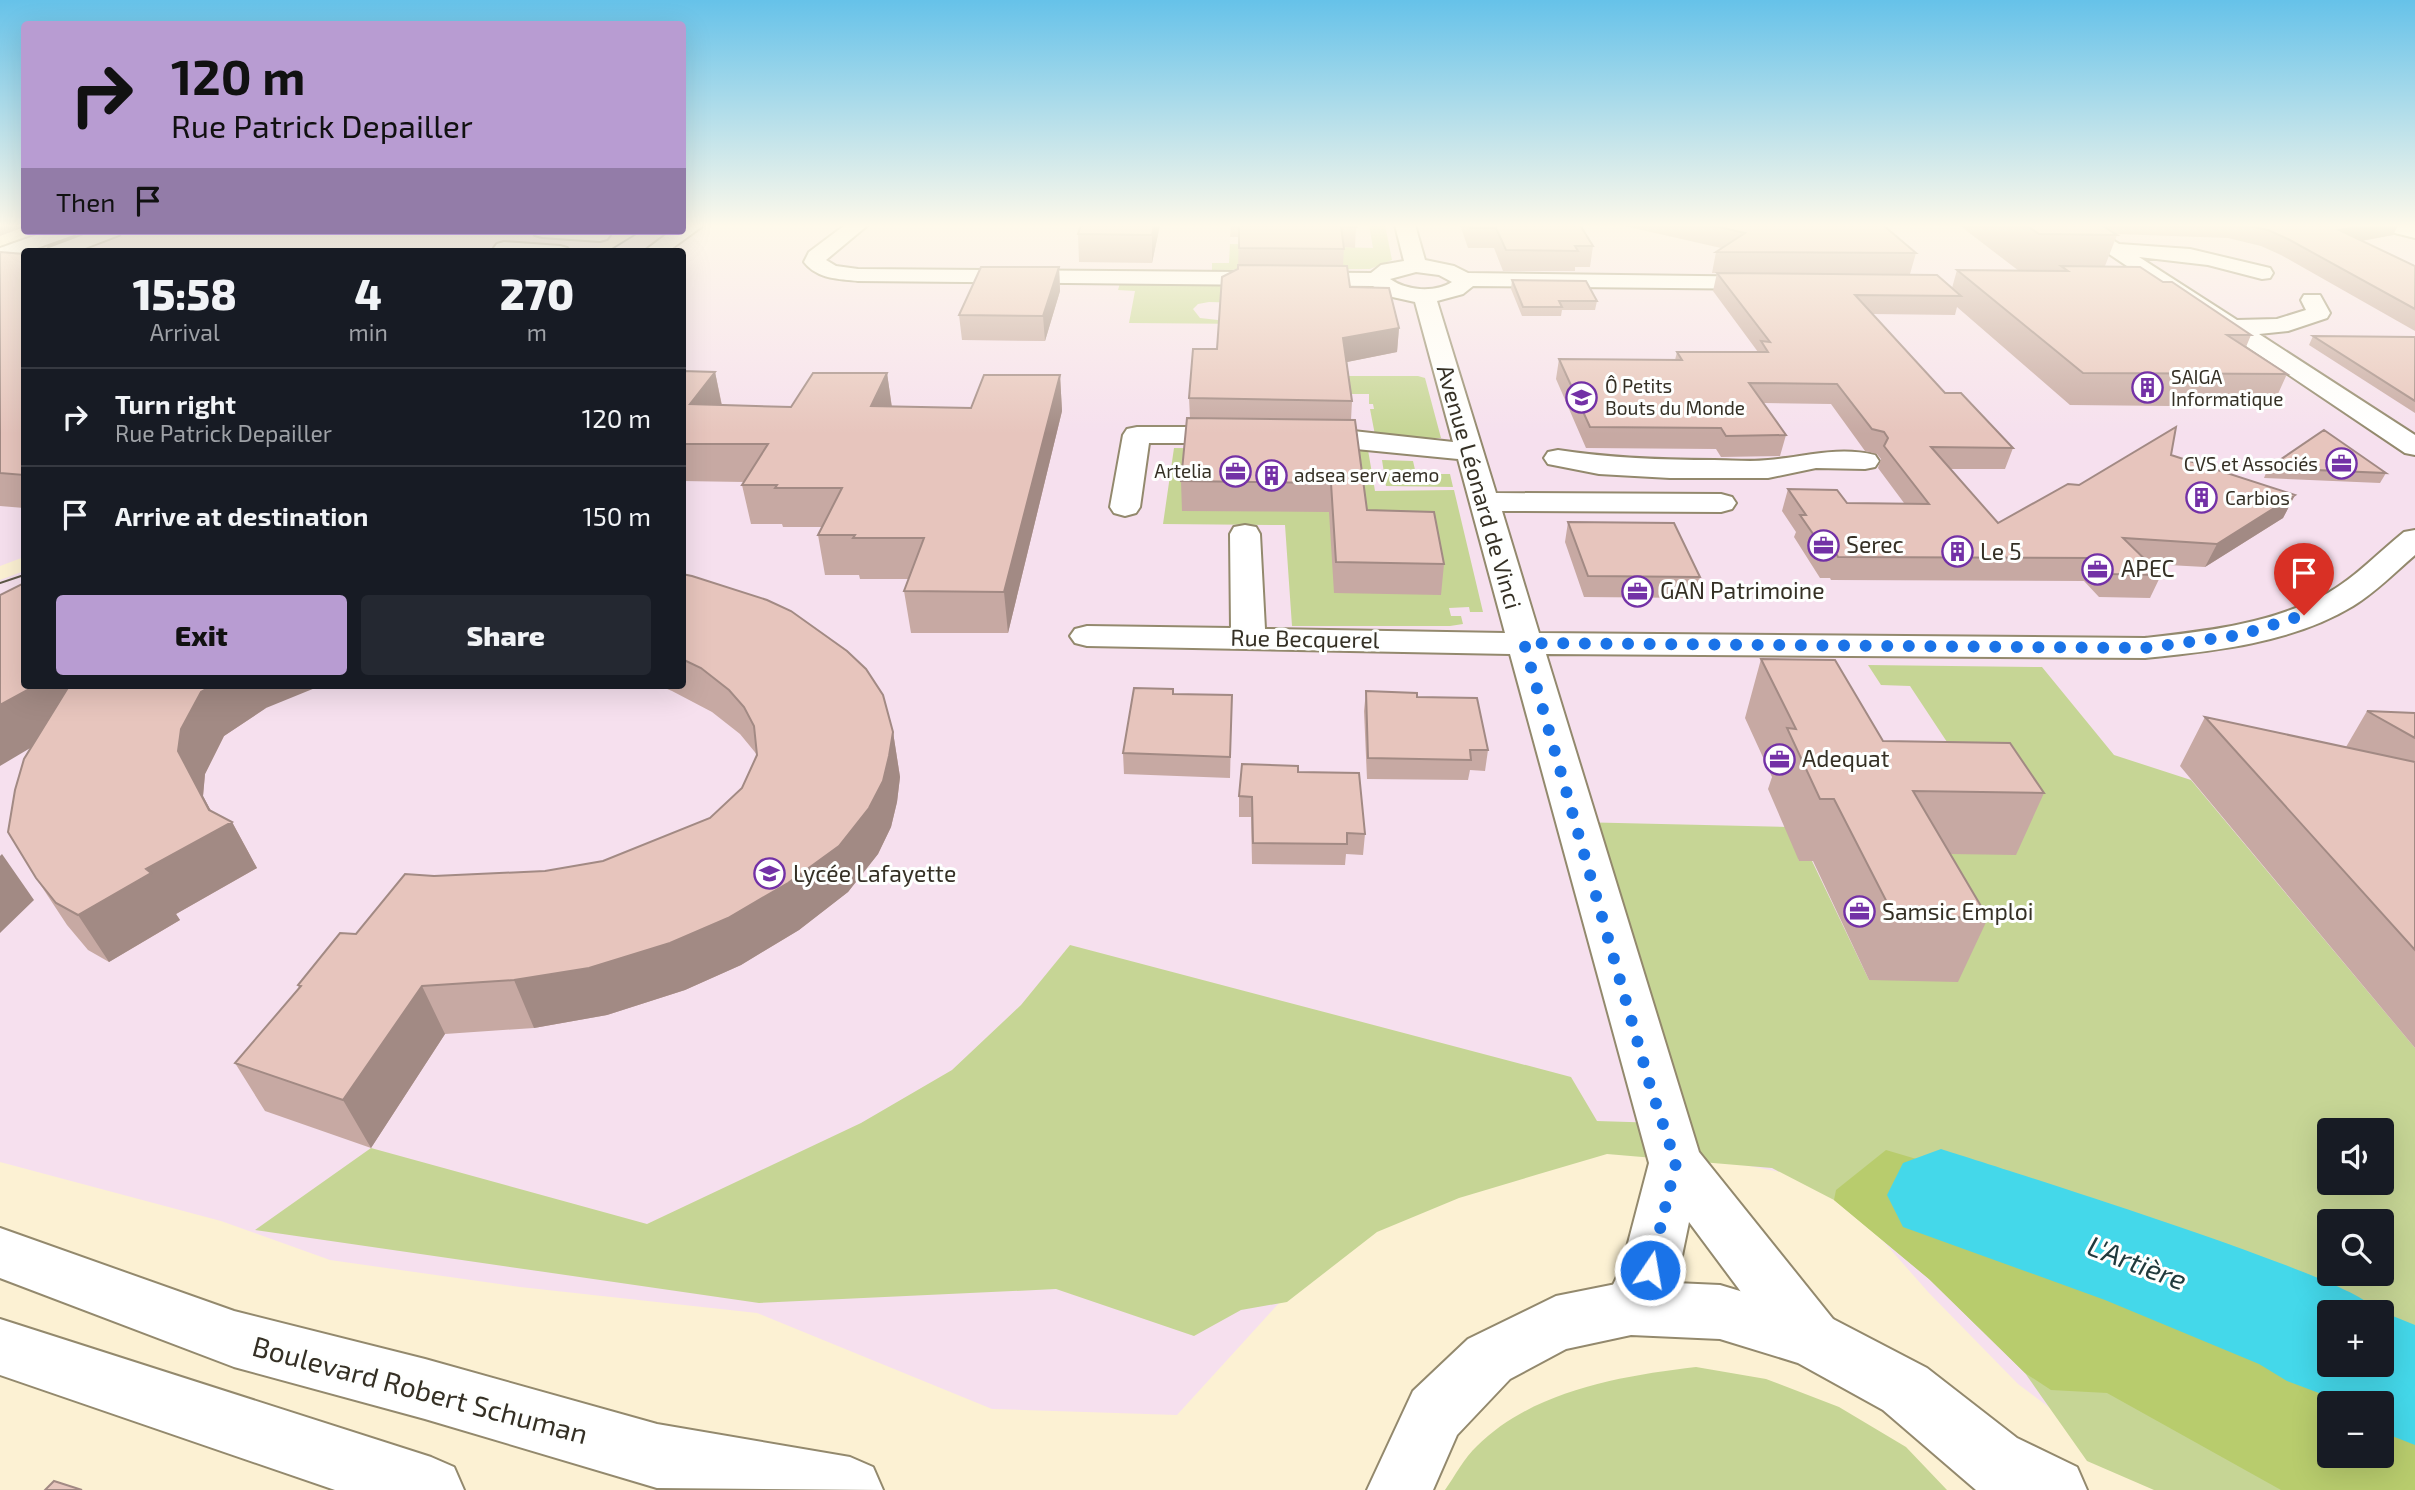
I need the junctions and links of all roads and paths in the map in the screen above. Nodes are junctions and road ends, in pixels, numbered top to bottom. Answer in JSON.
{"nodes":[{"id":1,"x":1424,"y":295,"type":"joint"},
{"id":2,"x":1428,"y":295,"type":"edge"},
{"id":3,"x":2182,"y":295,"type":"edge"},
{"id":4,"x":2312,"y":300,"type":"dead end"},
{"id":5,"x":2232,"y":327,"type":"junction"},
{"id":6,"x":2415,"y":447,"type":"edge"},
{"id":7,"x":1469,"y":451,"type":"junction"},
{"id":8,"x":1558,"y":458,"type":"dead end"},
{"id":9,"x":1865,"y":461,"type":"dead end"},
{"id":10,"x":1483,"y":502,"type":"junction"},
{"id":11,"x":1721,"y":503,"type":"dead end"},
{"id":12,"x":1125,"y":507,"type":"dead end"},
{"id":13,"x":1245,"y":534,"type":"dead end"},
{"id":14,"x":2415,"y":539,"type":"edge"},
{"id":15,"x":1087,"y":636,"type":"dead end"},
{"id":16,"x":1248,"y":637,"type":"junction"},
{"id":17,"x":1524,"y":643,"type":"junction"},
{"id":18,"x":1676,"y":1163,"type":"junction"},
{"id":19,"x":0,"y":1253,"type":"edge"},
{"id":20,"x":1630,"y":1308,"type":"junction"},
{"id":21,"x":1812,"y":1339,"type":"junction"},
{"id":22,"x":0,"y":1347,"type":"edge"},
{"id":23,"x":2006,"y":1475,"type":"edge"},
{"id":24,"x":422,"y":1489,"type":"edge"},
{"id":25,"x":850,"y":1490,"type":"edge"},
{"id":26,"x":1400,"y":1490,"type":"edge"},
{"id":27,"x":2054,"y":1490,"type":"edge"}],
"edges":[{"from":1,"to":2,"type":"street"},
{"from":1,"to":7,"type":"street","name":"Avenue Léonard de Vinci"},
{"from":3,"to":5,"type":"street"},
{"from":4,"to":5,"type":"street"},
{"from":5,"to":6,"type":"street"},
{"from":7,"to":10,"type":"street","name":"Avenue Léonard de Vinci"},
{"from":7,"to":12,"type":"street"},
{"from":8,"to":9,"type":"street"},
{"from":10,"to":11,"type":"street"},
{"from":10,"to":17,"type":"street","name":"Avenue Léonard de Vinci"},
{"from":13,"to":16,"type":"street"},
{"from":14,"to":17,"type":"street","name":"Rue Becquerel"},
{"from":15,"to":16,"type":"street","name":"Rue Becquerel"},
{"from":16,"to":17,"type":"street","name":"Rue Becquerel"},
{"from":17,"to":18,"type":"street","name":"Avenue Léonard de Vinci"},
{"from":18,"to":20,"type":"street"},
{"from":18,"to":21,"type":"street","name":"Avenue Léonard de Vinci"},
{"from":19,"to":25,"type":"street","name":"Boulevard Robert Schuman"},
{"from":20,"to":21,"type":"street"},
{"from":20,"to":26,"type":"street"},
{"from":21,"to":23,"type":"street"},
{"from":22,"to":24,"type":"street"},
{"from":23,"to":27,"type":"street"}]}
